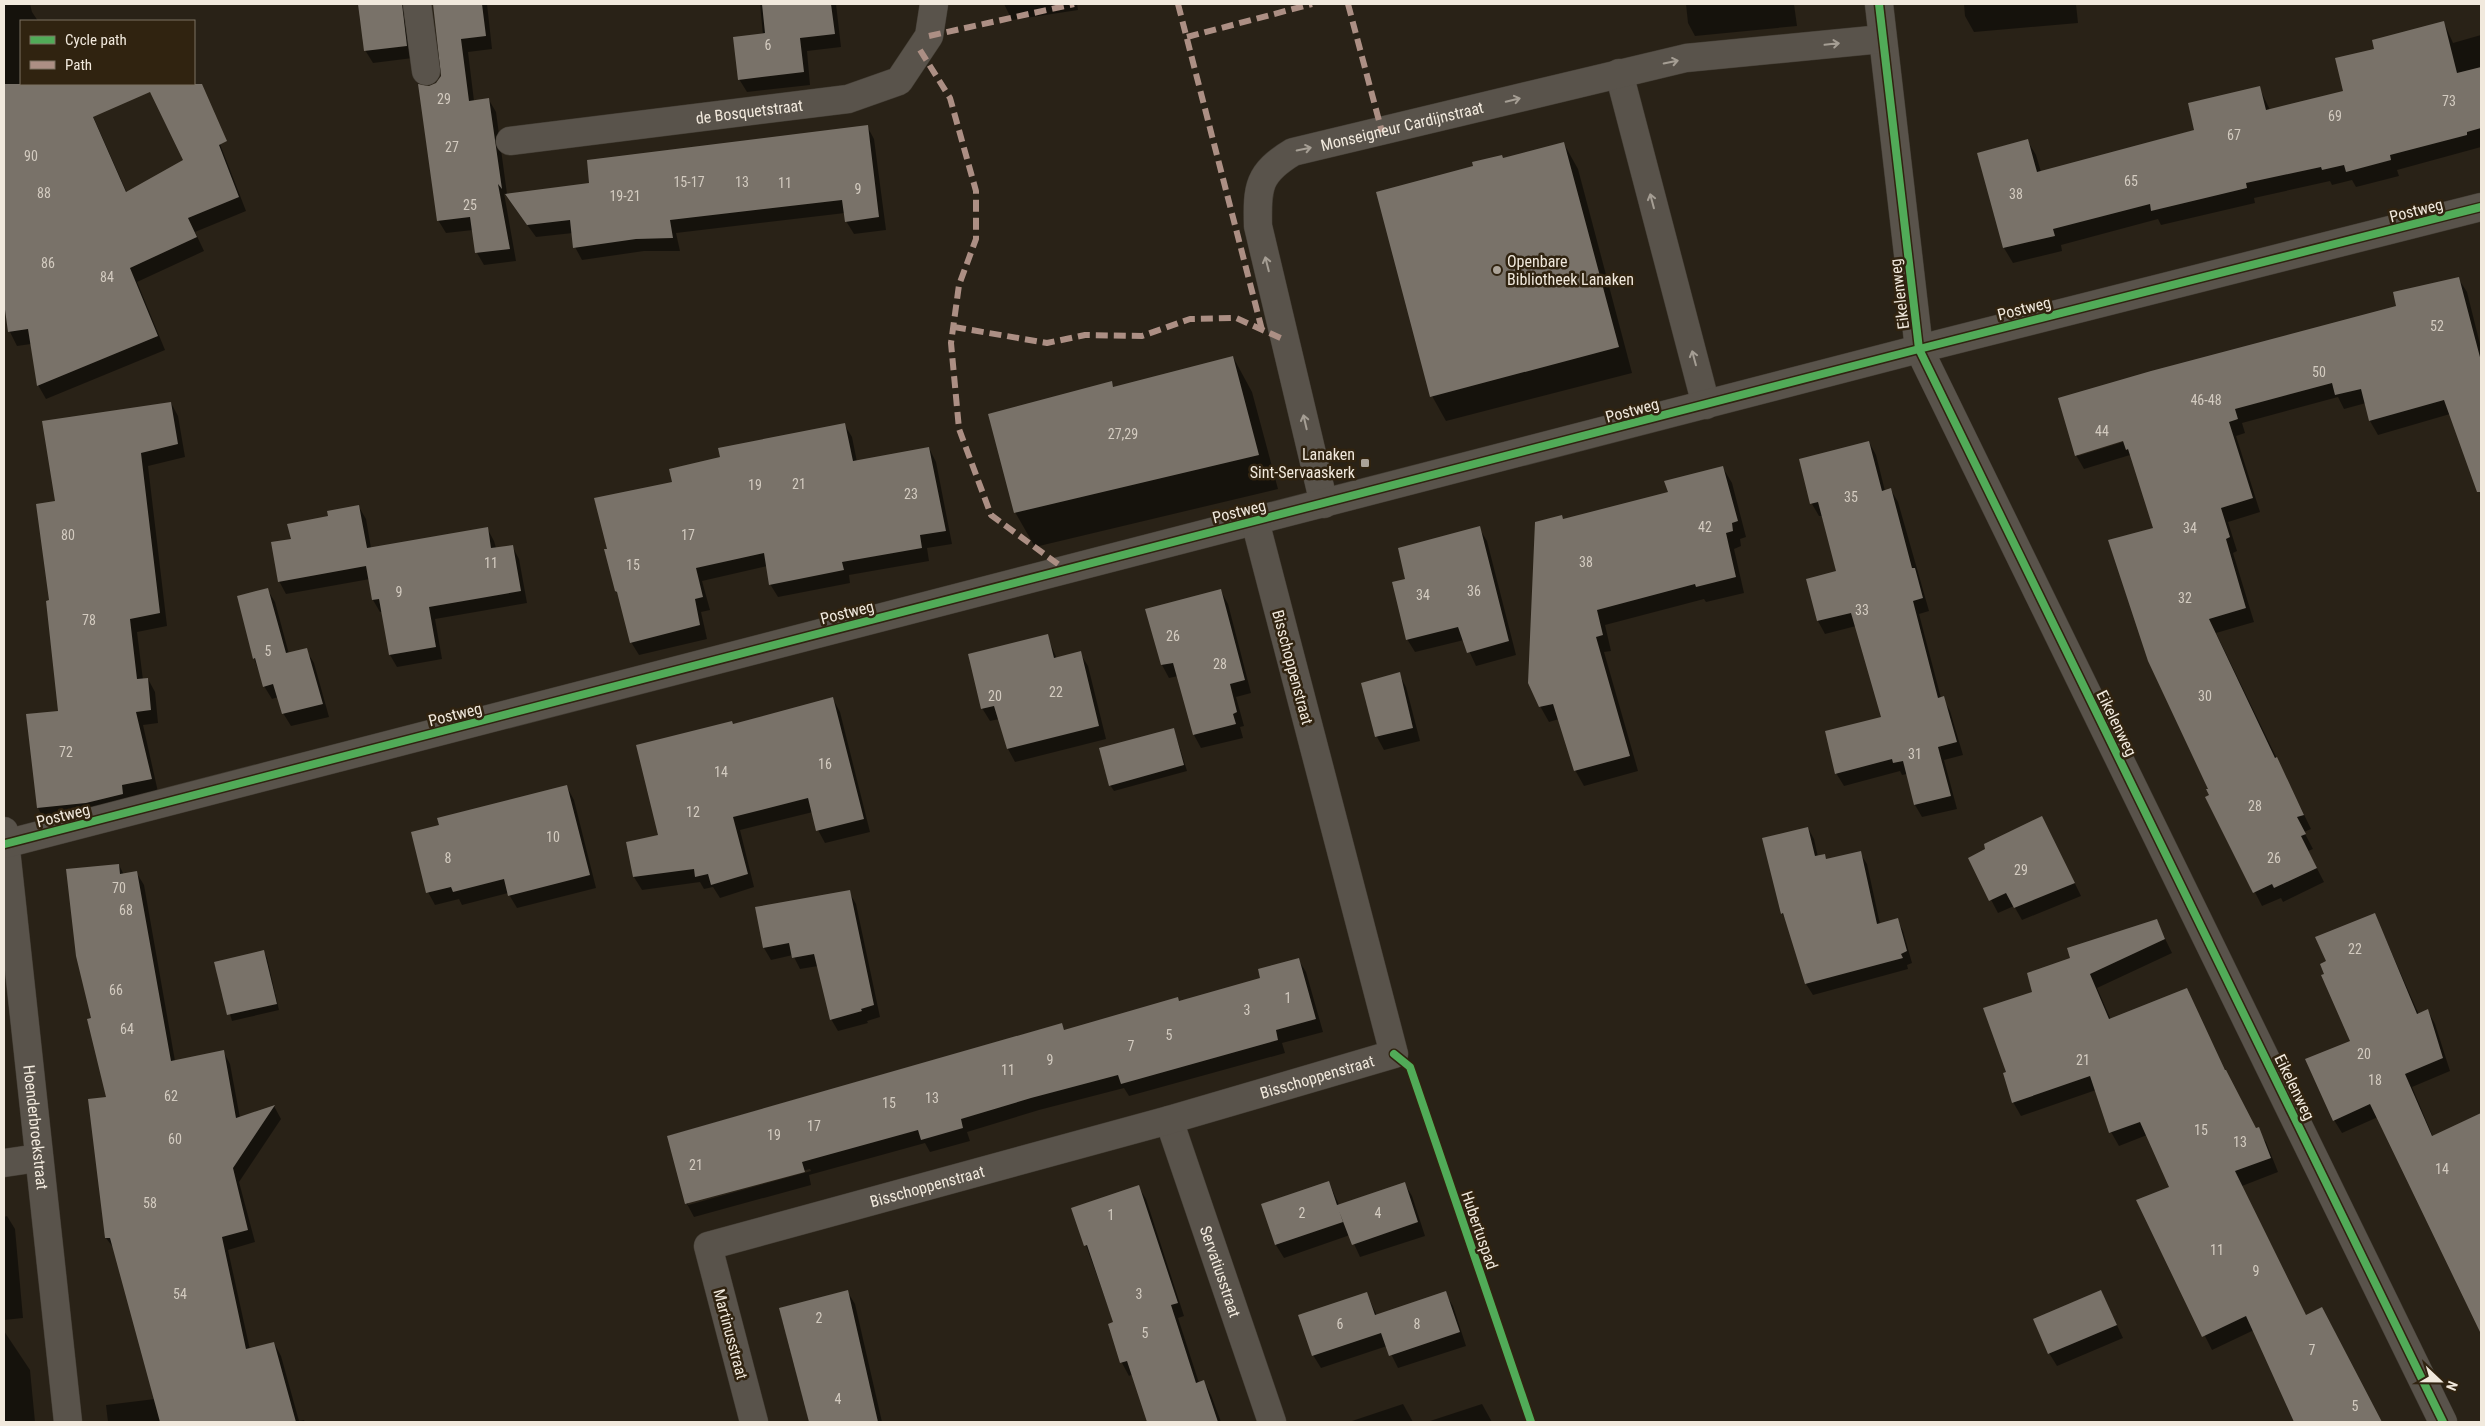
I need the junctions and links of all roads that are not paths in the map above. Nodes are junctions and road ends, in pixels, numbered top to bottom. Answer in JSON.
{"nodes":[{"id":1,"x":417,"y":4,"type":"edge"},
{"id":2,"x":934,"y":4,"type":"edge"},
{"id":3,"x":1879,"y":4,"type":"edge"},
{"id":4,"x":1882,"y":39,"type":"junction"},
{"id":5,"x":426,"y":72,"type":"dead end"},
{"id":6,"x":1619,"y":73,"type":"junction"},
{"id":7,"x":510,"y":141,"type":"dead end"},
{"id":8,"x":2481,"y":207,"type":"edge"},
{"id":9,"x":1919,"y":349,"type":"junction"},
{"id":10,"x":1706,"y":405,"type":"junction"},
{"id":11,"x":1324,"y":504,"type":"junction"},
{"id":12,"x":1255,"y":521,"type":"junction"},
{"id":13,"x":4,"y":837,"type":"edge"},
{"id":14,"x":1170,"y":1120,"type":"junction"},
{"id":15,"x":38,"y":1158,"type":"junction"},
{"id":16,"x":4,"y":1163,"type":"edge"},
{"id":17,"x":708,"y":1246,"type":"joint"},
{"id":18,"x":68,"y":1422,"type":"edge"},
{"id":19,"x":754,"y":1422,"type":"edge"},
{"id":20,"x":1272,"y":1422,"type":"edge"},
{"id":21,"x":2443,"y":1422,"type":"edge"}],
"edges":[{"from":1,"to":5,"type":"street"},
{"from":2,"to":7,"type":"street","name":"de Bosquetstraat"},
{"from":3,"to":4,"type":"street","name":"Eikelenweg"},
{"from":6,"to":4,"type":"street","name":"Monseigneur Cardijnstraat","one_way":true},
{"from":4,"to":9,"type":"street","name":"Eikelenweg"},
{"from":10,"to":6,"type":"street","one_way":true},
{"from":11,"to":6,"type":"street","name":"Monseigneur Cardijnstraat","one_way":true},
{"from":8,"to":9,"type":"street","name":"Postweg"},
{"from":9,"to":10,"type":"street","name":"Postweg"},
{"from":9,"to":21,"type":"street","name":"Eikelenweg"},
{"from":10,"to":11,"type":"street","name":"Postweg"},
{"from":11,"to":12,"type":"street","name":"Postweg"},
{"from":12,"to":13,"type":"street","name":"Postweg"},
{"from":12,"to":14,"type":"street","name":"Bisschoppenstraat"},
{"from":13,"to":15,"type":"street","name":"Hoenderbroekstraat"},
{"from":14,"to":17,"type":"street","name":"Bisschoppenstraat"},
{"from":14,"to":20,"type":"street","name":"Servatiusstraat"},
{"from":15,"to":16,"type":"street"},
{"from":15,"to":18,"type":"street","name":"Hoenderbroekstraat"},
{"from":17,"to":19,"type":"street","name":"Martinusstraat"}]}
